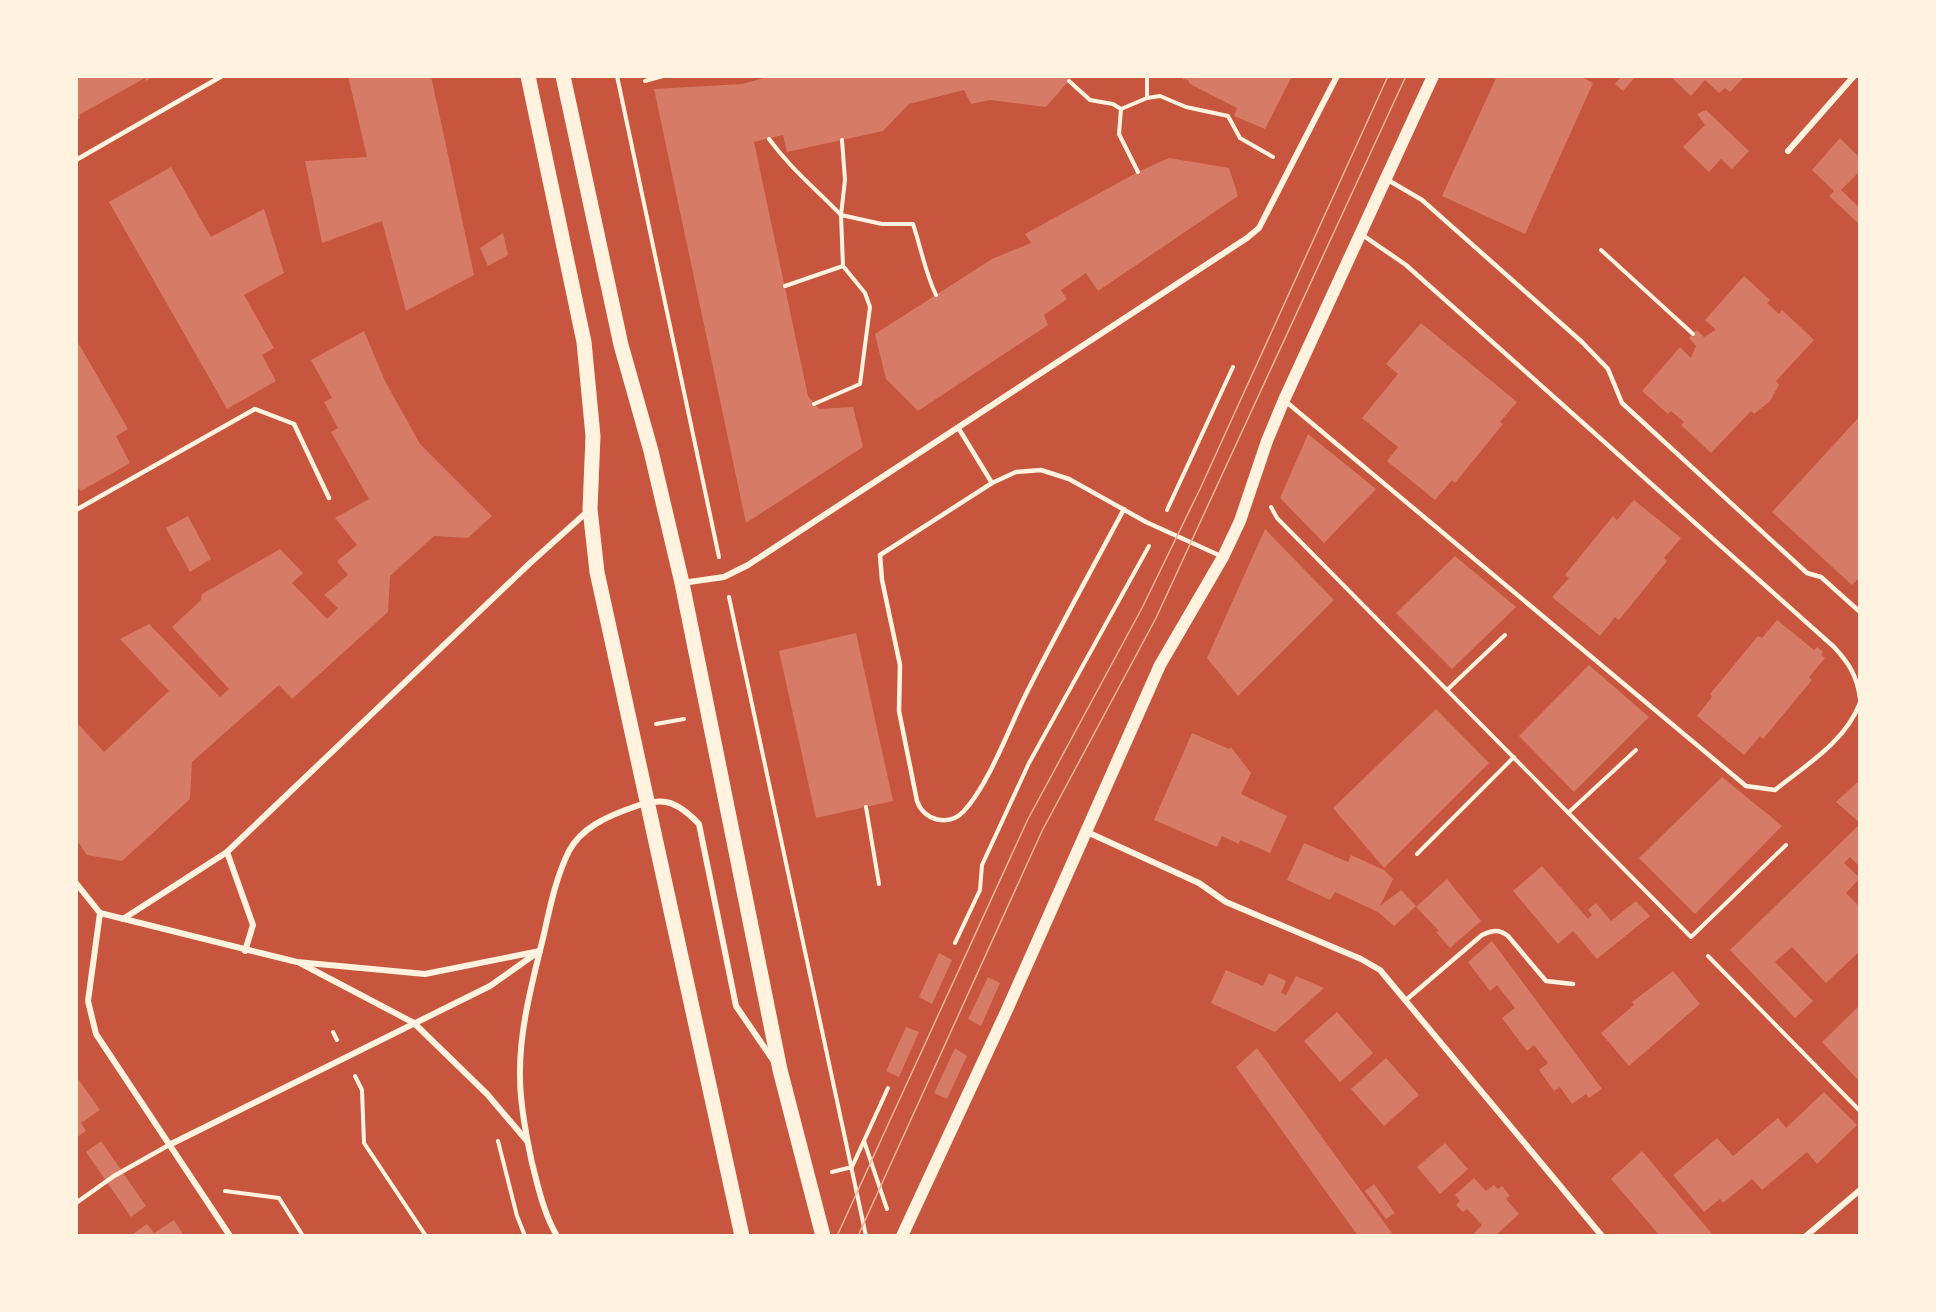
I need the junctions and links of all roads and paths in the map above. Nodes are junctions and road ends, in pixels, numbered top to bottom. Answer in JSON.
{"nodes":[{"id":1,"x":222,"y":76,"type":"edge"},
{"id":2,"x":528,"y":76,"type":"edge"},
{"id":3,"x":563,"y":76,"type":"edge"},
{"id":4,"x":617,"y":76,"type":"edge"},
{"id":5,"x":663,"y":76,"type":"edge"},
{"id":6,"x":1147,"y":76,"type":"edge"},
{"id":7,"x":1337,"y":76,"type":"edge"},
{"id":8,"x":1433,"y":76,"type":"edge"},
{"id":9,"x":1854,"y":76,"type":"edge"},
{"id":10,"x":645,"y":81,"type":"dead end"},
{"id":11,"x":1069,"y":81,"type":"dead end"},
{"id":12,"x":1147,"y":98,"type":"junction"},
{"id":13,"x":1121,"y":109,"type":"junction"},
{"id":14,"x":769,"y":139,"type":"dead end"},
{"id":15,"x":842,"y":140,"type":"dead end"},
{"id":16,"x":1259,"y":147,"type":"dead end"},
{"id":17,"x":1788,"y":151,"type":"dead end"},
{"id":18,"x":76,"y":160,"type":"edge"},
{"id":19,"x":1138,"y":172,"type":"dead end"},
{"id":20,"x":1386,"y":178,"type":"junction"},
{"id":21,"x":841,"y":215,"type":"junction"},
{"id":22,"x":1360,"y":233,"type":"junction"},
{"id":23,"x":1601,"y":250,"type":"dead end"},
{"id":24,"x":843,"y":266,"type":"junction"},
{"id":25,"x":785,"y":286,"type":"dead end"},
{"id":26,"x":936,"y":295,"type":"dead end"},
{"id":27,"x":1693,"y":334,"type":"dead end"},
{"id":28,"x":1233,"y":367,"type":"dead end"},
{"id":29,"x":1284,"y":400,"type":"junction"},
{"id":30,"x":814,"y":404,"type":"dead end"},
{"id":31,"x":959,"y":429,"type":"junction"},
{"id":32,"x":1254,"y":478,"type":"junction"},
{"id":33,"x":993,"y":483,"type":"junction"},
{"id":34,"x":329,"y":498,"type":"dead end"},
{"id":35,"x":590,"y":509,"type":"junction"},
{"id":36,"x":1124,"y":509,"type":"junction"},
{"id":37,"x":76,"y":510,"type":"edge"},
{"id":38,"x":1159,"y":528,"type":"junction"},
{"id":39,"x":1223,"y":557,"type":"junction"},
{"id":40,"x":724,"y":577,"type":"junction"},
{"id":41,"x":682,"y":583,"type":"junction"},
{"id":42,"x":1860,"y":612,"type":"edge"},
{"id":43,"x":1505,"y":635,"type":"dead end"},
{"id":44,"x":1448,"y":690,"type":"junction"},
{"id":45,"x":1860,"y":698,"type":"edge"},
{"id":46,"x":1860,"y":703,"type":"edge"},
{"id":47,"x":693,"y":717,"type":"dead end"},
{"id":48,"x":649,"y":726,"type":"dead end"},
{"id":49,"x":1636,"y":750,"type":"dead end"},
{"id":50,"x":1514,"y":757,"type":"junction"},
{"id":51,"x":647,"y":802,"type":"junction"},
{"id":52,"x":866,"y":807,"type":"dead end"},
{"id":53,"x":1568,"y":813,"type":"junction"},
{"id":54,"x":1087,"y":832,"type":"junction"},
{"id":55,"x":1786,"y":845,"type":"dead end"},
{"id":56,"x":227,"y":852,"type":"junction"},
{"id":57,"x":1417,"y":854,"type":"dead end"},
{"id":58,"x":76,"y":883,"type":"edge"},
{"id":59,"x":879,"y":884,"type":"dead end"},
{"id":60,"x":100,"y":913,"type":"junction"},
{"id":61,"x":123,"y":919,"type":"junction"},
{"id":62,"x":956,"y":943,"type":"dead end"},
{"id":63,"x":245,"y":951,"type":"junction"},
{"id":64,"x":540,"y":951,"type":"junction"},
{"id":65,"x":1708,"y":956,"type":"dead end"},
{"id":66,"x":297,"y":962,"type":"junction"},
{"id":67,"x":1573,"y":984,"type":"dead end"},
{"id":68,"x":1406,"y":1000,"type":"junction"},
{"id":69,"x":414,"y":1023,"type":"junction"},
{"id":70,"x":333,"y":1032,"type":"dead end"},
{"id":71,"x":346,"y":1057,"type":"junction"},
{"id":72,"x":780,"y":1070,"type":"junction"},
{"id":73,"x":888,"y":1088,"type":"dead end"},
{"id":74,"x":1860,"y":1111,"type":"edge"},
{"id":75,"x":497,"y":1138,"type":"dead end"},
{"id":76,"x":527,"y":1141,"type":"junction"},
{"id":77,"x":864,"y":1141,"type":"junction"},
{"id":78,"x":169,"y":1145,"type":"junction"},
{"id":79,"x":852,"y":1167,"type":"junction"},
{"id":80,"x":829,"y":1173,"type":"dead end"},
{"id":81,"x":1860,"y":1190,"type":"edge"},
{"id":82,"x":202,"y":1194,"type":"junction"},
{"id":83,"x":76,"y":1203,"type":"edge"},
{"id":84,"x":888,"y":1212,"type":"dead end"},
{"id":85,"x":230,"y":1236,"type":"edge"},
{"id":86,"x":303,"y":1236,"type":"edge"},
{"id":87,"x":426,"y":1236,"type":"edge"},
{"id":88,"x":525,"y":1236,"type":"edge"},
{"id":89,"x":557,"y":1236,"type":"edge"},
{"id":90,"x":742,"y":1236,"type":"edge"},
{"id":91,"x":823,"y":1236,"type":"edge"},
{"id":92,"x":866,"y":1236,"type":"edge"},
{"id":93,"x":902,"y":1236,"type":"edge"},
{"id":94,"x":1602,"y":1236,"type":"edge"},
{"id":95,"x":1806,"y":1236,"type":"edge"}],
"edges":[{"from":1,"to":18,"type":"lane"},
{"from":2,"to":35,"type":"main road"},
{"from":3,"to":41,"type":"main road"},
{"from":4,"to":40,"type":"path"},
{"from":5,"to":10,"type":"path"},
{"from":6,"to":12,"type":"path"},
{"from":7,"to":31,"type":"street"},
{"from":8,"to":20,"type":"main road"},
{"from":9,"to":17,"type":"street"},
{"from":11,"to":13,"type":"path"},
{"from":12,"to":13,"type":"path"},
{"from":12,"to":16,"type":"path"},
{"from":13,"to":19,"type":"path"},
{"from":14,"to":21,"type":"path"},
{"from":15,"to":21,"type":"path"},
{"from":20,"to":22,"type":"main road"},
{"from":20,"to":42,"type":"lane"},
{"from":21,"to":24,"type":"path"},
{"from":21,"to":26,"type":"path"},
{"from":22,"to":29,"type":"main road"},
{"from":22,"to":45,"type":"lane"},
{"from":23,"to":27,"type":"path"},
{"from":24,"to":25,"type":"path"},
{"from":24,"to":30,"type":"path"},
{"from":28,"to":38,"type":"path"},
{"from":29,"to":32,"type":"main road"},
{"from":29,"to":46,"type":"lane"},
{"from":31,"to":33,"type":"lane"},
{"from":31,"to":40,"type":"street"},
{"from":32,"to":39,"type":"main road"},
{"from":32,"to":44,"type":"path"},
{"from":33,"to":36,"type":"lane"},
{"from":33,"to":36,"type":"lane"},
{"from":34,"to":37,"type":"lane"},
{"from":35,"to":51,"type":"main road"},
{"from":35,"to":56,"type":"street"},
{"from":36,"to":38,"type":"lane"},
{"from":38,"to":39,"type":"lane"},
{"from":38,"to":62,"type":"path"},
{"from":39,"to":54,"type":"main road"},
{"from":40,"to":41,"type":"street"},
{"from":40,"to":79,"type":"path"},
{"from":41,"to":72,"type":"main road"},
{"from":43,"to":44,"type":"path"},
{"from":44,"to":50,"type":"path"},
{"from":47,"to":48,"type":"path"},
{"from":49,"to":53,"type":"path"},
{"from":50,"to":53,"type":"path"},
{"from":50,"to":57,"type":"path"},
{"from":51,"to":64,"type":"street"},
{"from":51,"to":72,"type":"street"},
{"from":51,"to":90,"type":"main road"},
{"from":52,"to":59,"type":"path"},
{"from":53,"to":55,"type":"path"},
{"from":54,"to":68,"type":"street"},
{"from":54,"to":93,"type":"main road"},
{"from":56,"to":61,"type":"street"},
{"from":56,"to":63,"type":"street"},
{"from":58,"to":60,"type":"street"},
{"from":60,"to":61,"type":"street"},
{"from":60,"to":78,"type":"street"},
{"from":61,"to":63,"type":"street"},
{"from":63,"to":66,"type":"street"},
{"from":64,"to":66,"type":"street"},
{"from":64,"to":69,"type":"street"},
{"from":64,"to":76,"type":"street"},
{"from":65,"to":74,"type":"path"},
{"from":66,"to":69,"type":"street"},
{"from":67,"to":68,"type":"lane"},
{"from":68,"to":94,"type":"street"},
{"from":69,"to":71,"type":"street"},
{"from":69,"to":76,"type":"street"},
{"from":70,"to":71,"type":"path"},
{"from":71,"to":78,"type":"street"},
{"from":71,"to":87,"type":"path"},
{"from":72,"to":91,"type":"main road"},
{"from":73,"to":77,"type":"path"},
{"from":75,"to":88,"type":"path"},
{"from":76,"to":89,"type":"street"},
{"from":77,"to":79,"type":"path"},
{"from":77,"to":84,"type":"path"},
{"from":78,"to":82,"type":"street"},
{"from":78,"to":83,"type":"lane"},
{"from":79,"to":80,"type":"path"},
{"from":79,"to":92,"type":"path"},
{"from":81,"to":95,"type":"street"},
{"from":82,"to":85,"type":"street"},
{"from":82,"to":86,"type":"path"}]}
